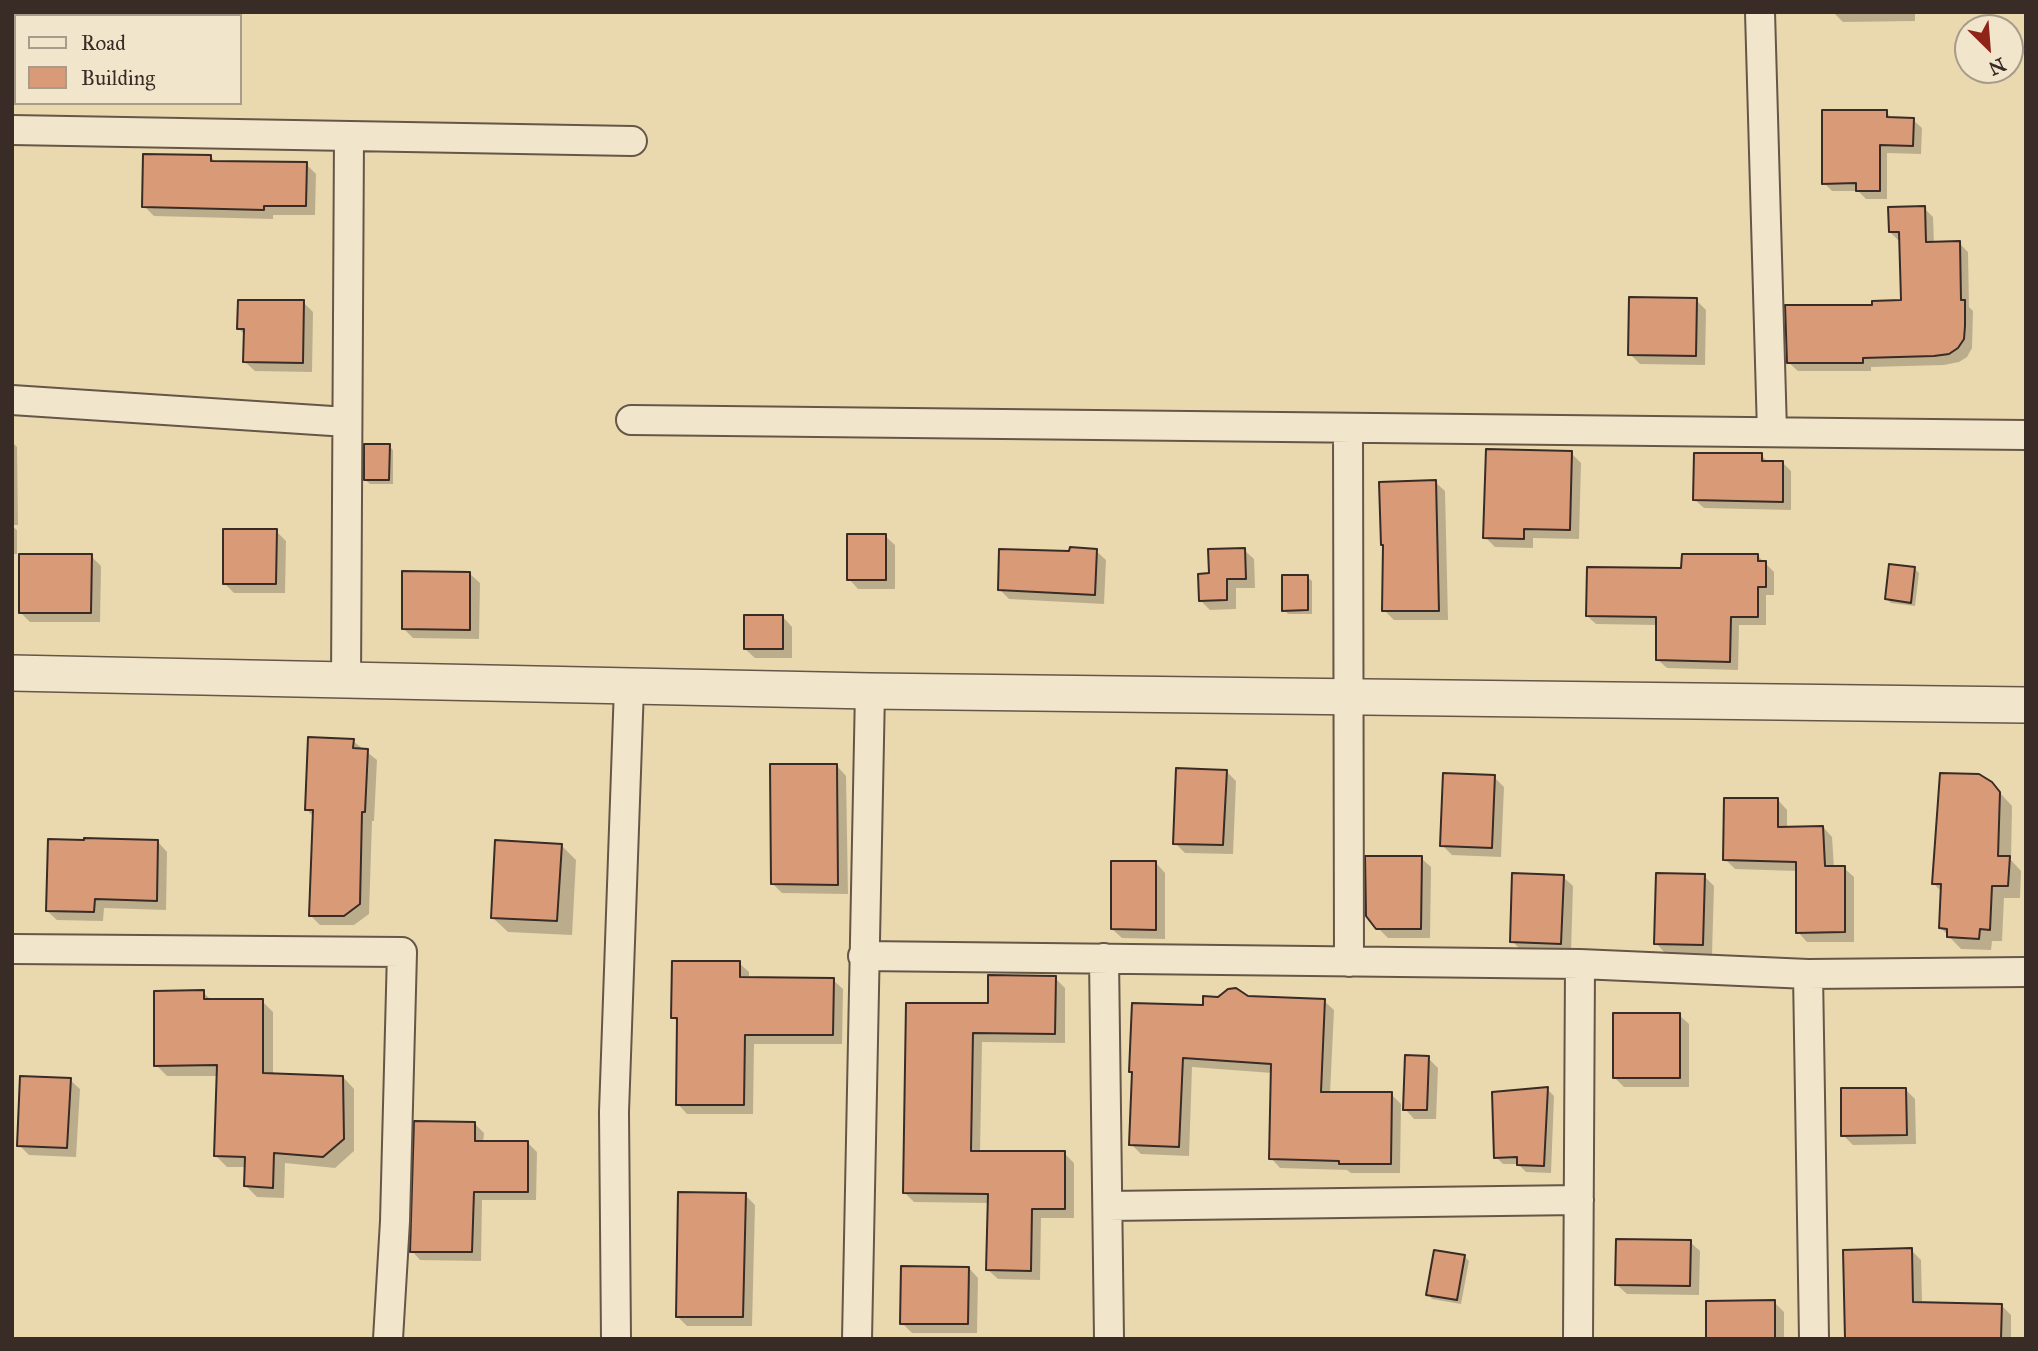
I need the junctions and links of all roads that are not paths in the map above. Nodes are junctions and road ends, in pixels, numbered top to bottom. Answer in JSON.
{"nodes":[{"id":1,"x":1760,"y":12,"type":"edge"},
{"id":2,"x":12,"y":130,"type":"edge"},
{"id":3,"x":349,"y":136,"type":"junction"},
{"id":4,"x":632,"y":141,"type":"dead end"},
{"id":5,"x":12,"y":400,"type":"edge"},
{"id":6,"x":631,"y":420,"type":"dead end"},
{"id":7,"x":347,"y":422,"type":"junction"},
{"id":8,"x":1348,"y":428,"type":"junction"},
{"id":9,"x":1772,"y":432,"type":"junction"},
{"id":10,"x":2026,"y":435,"type":"edge"},
{"id":11,"x":12,"y":673,"type":"edge"},
{"id":12,"x":346,"y":682,"type":"junction"},
{"id":13,"x":629,"y":687,"type":"junction"},
{"id":14,"x":870,"y":691,"type":"junction"},
{"id":15,"x":1349,"y":698,"type":"junction"},
{"id":16,"x":2026,"y":705,"type":"edge"},
{"id":17,"x":12,"y":949,"type":"edge"},
{"id":18,"x":863,"y":956,"type":"junction"},
{"id":19,"x":1104,"y":958,"type":"junction"},
{"id":20,"x":1349,"y":962,"type":"junction"},
{"id":21,"x":1580,"y":964,"type":"junction"},
{"id":22,"x":2026,"y":972,"type":"edge"},
{"id":23,"x":1808,"y":974,"type":"junction"},
{"id":24,"x":1579,"y":1200,"type":"junction"},
{"id":25,"x":1108,"y":1206,"type":"junction"},
{"id":26,"x":388,"y":1339,"type":"edge"},
{"id":27,"x":616,"y":1339,"type":"edge"},
{"id":28,"x":857,"y":1339,"type":"edge"},
{"id":29,"x":1109,"y":1339,"type":"edge"},
{"id":30,"x":1578,"y":1339,"type":"edge"},
{"id":31,"x":1814,"y":1339,"type":"edge"}],
"edges":[{"from":1,"to":9,"type":"street"},
{"from":2,"to":3,"type":"street"},
{"from":3,"to":4,"type":"street"},
{"from":3,"to":7,"type":"street"},
{"from":5,"to":7,"type":"street"},
{"from":6,"to":8,"type":"street"},
{"from":7,"to":12,"type":"street"},
{"from":8,"to":9,"type":"street"},
{"from":8,"to":15,"type":"street"},
{"from":9,"to":10,"type":"street"},
{"from":11,"to":12,"type":"street"},
{"from":12,"to":13,"type":"street"},
{"from":13,"to":14,"type":"street"},
{"from":13,"to":27,"type":"street"},
{"from":14,"to":15,"type":"street"},
{"from":14,"to":18,"type":"street"},
{"from":15,"to":16,"type":"street"},
{"from":15,"to":20,"type":"street"},
{"from":17,"to":26,"type":"street"},
{"from":18,"to":19,"type":"street"},
{"from":18,"to":28,"type":"street"},
{"from":19,"to":20,"type":"street"},
{"from":19,"to":25,"type":"street"},
{"from":20,"to":21,"type":"street"},
{"from":21,"to":23,"type":"street"},
{"from":21,"to":24,"type":"street"},
{"from":22,"to":23,"type":"street"},
{"from":23,"to":31,"type":"street"},
{"from":24,"to":25,"type":"street"},
{"from":24,"to":30,"type":"street"},
{"from":25,"to":29,"type":"street"}]}
